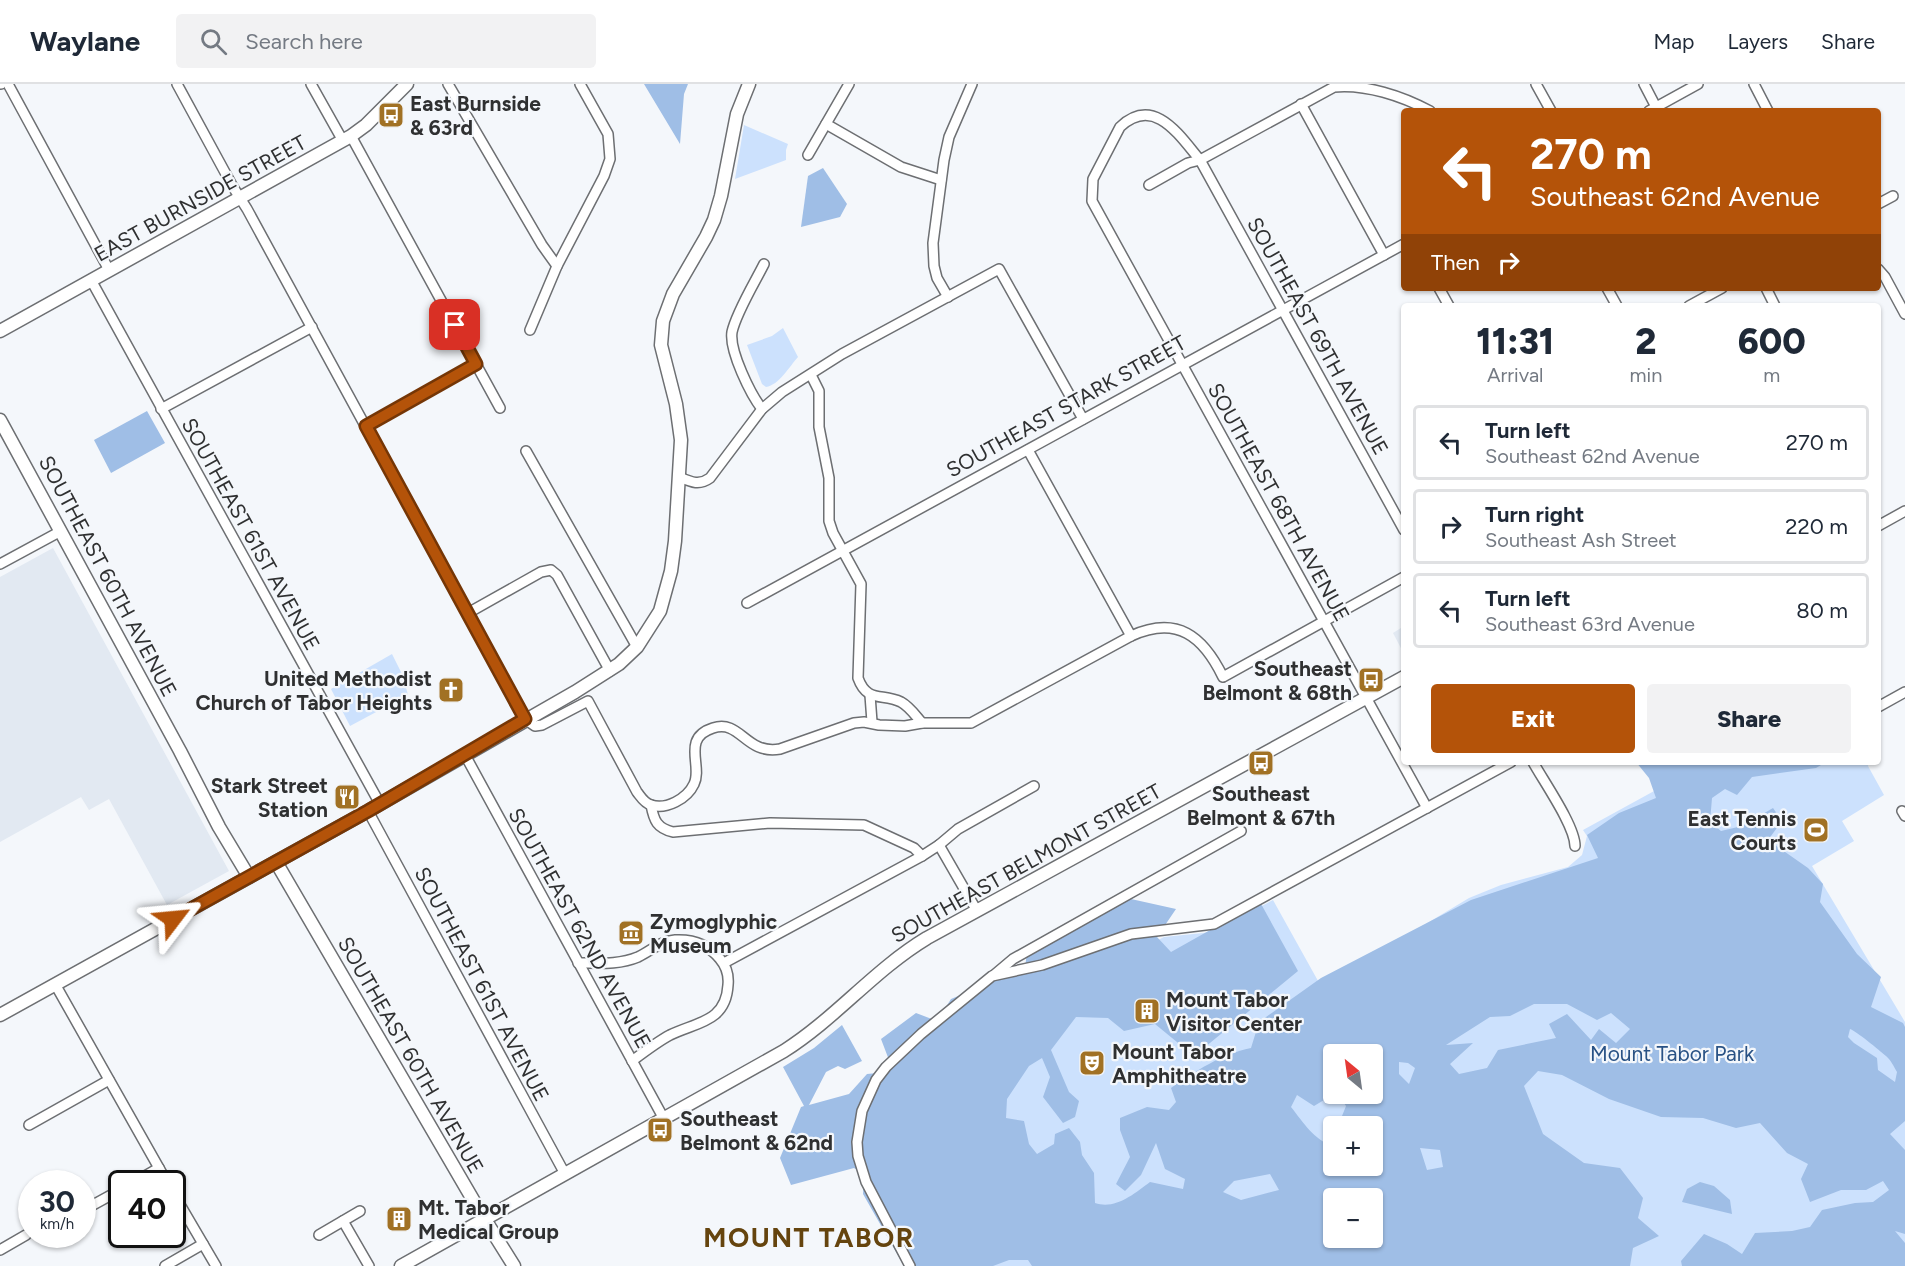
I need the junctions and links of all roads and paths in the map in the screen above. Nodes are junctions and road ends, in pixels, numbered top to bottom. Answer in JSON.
{"nodes":[{"id":1,"x":8,"y":84,"type":"edge"},
{"id":2,"x":177,"y":84,"type":"edge"},
{"id":3,"x":311,"y":84,"type":"edge"},
{"id":4,"x":407,"y":84,"type":"edge"},
{"id":5,"x":448,"y":84,"type":"edge"},
{"id":6,"x":580,"y":84,"type":"edge"},
{"id":7,"x":749,"y":84,"type":"edge"},
{"id":8,"x":849,"y":84,"type":"edge"},
{"id":9,"x":972,"y":84,"type":"edge"},
{"id":10,"x":1536,"y":84,"type":"edge"},
{"id":11,"x":1644,"y":84,"type":"edge"},
{"id":12,"x":1698,"y":84,"type":"edge"},
{"id":13,"x":1754,"y":84,"type":"edge"},
{"id":14,"x":1301,"y":104,"type":"junction"},
{"id":15,"x":1424,"y":108,"type":"edge"},
{"id":16,"x":1549,"y":108,"type":"edge"},
{"id":17,"x":1653,"y":108,"type":"edge"},
{"id":18,"x":1655,"y":108,"type":"edge"},
{"id":19,"x":1766,"y":108,"type":"edge"},
{"id":20,"x":826,"y":124,"type":"junction"},
{"id":21,"x":347,"y":139,"type":"junction"},
{"id":22,"x":808,"y":154,"type":"dead end"},
{"id":23,"x":1200,"y":160,"type":"junction"},
{"id":24,"x":941,"y":180,"type":"junction"},
{"id":25,"x":1149,"y":185,"type":"dead end"},
{"id":26,"x":1893,"y":196,"type":"dead end"},
{"id":27,"x":240,"y":198,"type":"junction"},
{"id":28,"x":1881,"y":202,"type":"edge"},
{"id":29,"x":1098,"y":214,"type":"joint"},
{"id":30,"x":1401,"y":246,"type":"edge"},
{"id":31,"x":1384,"y":255,"type":"junction"},
{"id":32,"x":764,"y":264,"type":"dead end"},
{"id":33,"x":557,"y":266,"type":"junction"},
{"id":34,"x":109,"y":270,"type":"junction"},
{"id":35,"x":1881,"y":272,"type":"edge"},
{"id":36,"x":91,"y":280,"type":"junction"},
{"id":37,"x":1716,"y":291,"type":"edge"},
{"id":38,"x":948,"y":297,"type":"junction"},
{"id":39,"x":1694,"y":303,"type":"edge"},
{"id":40,"x":1283,"y":310,"type":"junction"},
{"id":41,"x":1905,"y":314,"type":"edge"},
{"id":42,"x":312,"y":327,"type":"junction"},
{"id":43,"x":530,"y":330,"type":"dead end"},
{"id":44,"x":0,"y":332,"type":"edge"},
{"id":45,"x":476,"y":364,"type":"junction"},
{"id":46,"x":1182,"y":365,"type":"junction"},
{"id":47,"x":811,"y":375,"type":"junction"},
{"id":48,"x":500,"y":408,"type":"dead end"},
{"id":49,"x":161,"y":409,"type":"junction"},
{"id":50,"x":762,"y":410,"type":"junction"},
{"id":51,"x":1083,"y":419,"type":"junction"},
{"id":52,"x":0,"y":420,"type":"edge"},
{"id":53,"x":366,"y":426,"type":"junction"},
{"id":54,"x":1028,"y":450,"type":"junction"},
{"id":55,"x":526,"y":451,"type":"dead end"},
{"id":56,"x":680,"y":477,"type":"junction"},
{"id":57,"x":1905,"y":511,"type":"edge"},
{"id":58,"x":1881,"y":524,"type":"edge"},
{"id":59,"x":1401,"y":525,"type":"edge"},
{"id":60,"x":61,"y":531,"type":"junction"},
{"id":61,"x":843,"y":551,"type":"junction"},
{"id":62,"x":0,"y":564,"type":"edge"},
{"id":63,"x":1401,"y":579,"type":"edge"},
{"id":64,"x":747,"y":603,"type":"dead end"},
{"id":65,"x":468,"y":613,"type":"junction"},
{"id":66,"x":1324,"y":621,"type":"junction"},
{"id":67,"x":1131,"y":636,"type":"junction"},
{"id":68,"x":637,"y":646,"type":"junction"},
{"id":69,"x":610,"y":670,"type":"junction"},
{"id":70,"x":1401,"y":678,"type":"edge"},
{"id":71,"x":1905,"y":692,"type":"edge"},
{"id":72,"x":870,"y":695,"type":"junction"},
{"id":73,"x":1366,"y":697,"type":"junction"},
{"id":74,"x":1881,"y":705,"type":"edge"},
{"id":75,"x":525,"y":719,"type":"junction"},
{"id":76,"x":872,"y":722,"type":"junction"},
{"id":77,"x":922,"y":723,"type":"junction"},
{"id":78,"x":465,"y":755,"type":"junction"},
{"id":79,"x":1401,"y":761,"type":"edge"},
{"id":80,"x":1403,"y":765,"type":"edge"},
{"id":81,"x":1506,"y":765,"type":"edge"},
{"id":82,"x":1535,"y":765,"type":"edge"},
{"id":83,"x":1034,"y":786,"type":"dead end"},
{"id":84,"x":380,"y":804,"type":"junction"},
{"id":85,"x":651,"y":805,"type":"junction"},
{"id":86,"x":1427,"y":808,"type":"junction"},
{"id":87,"x":368,"y":811,"type":"junction"},
{"id":88,"x":1241,"y":831,"type":"dead end"},
{"id":89,"x":939,"y":845,"type":"junction"},
{"id":90,"x":1575,"y":846,"type":"dead end"},
{"id":91,"x":922,"y":856,"type":"junction"},
{"id":92,"x":276,"y":862,"type":"junction"},
{"id":93,"x":249,"y":878,"type":"junction"},
{"id":94,"x":977,"y":911,"type":"junction"},
{"id":95,"x":578,"y":963,"type":"junction"},
{"id":96,"x":724,"y":963,"type":"junction"},
{"id":97,"x":992,"y":976,"type":"junction"},
{"id":98,"x":55,"y":984,"type":"junction"},
{"id":99,"x":0,"y":1015,"type":"edge"},
{"id":100,"x":632,"y":1061,"type":"junction"},
{"id":101,"x":109,"y":1080,"type":"junction"},
{"id":102,"x":664,"y":1119,"type":"junction"},
{"id":103,"x":29,"y":1125,"type":"dead end"},
{"id":104,"x":159,"y":1167,"type":"junction"},
{"id":105,"x":154,"y":1170,"type":"edge"},
{"id":106,"x":161,"y":1170,"type":"edge"},
{"id":107,"x":565,"y":1174,"type":"junction"},
{"id":108,"x":360,"y":1211,"type":"dead end"},
{"id":109,"x":186,"y":1215,"type":"edge"},
{"id":110,"x":485,"y":1219,"type":"junction"},
{"id":111,"x":343,"y":1221,"type":"junction"},
{"id":112,"x":319,"y":1235,"type":"dead end"},
{"id":113,"x":18,"y":1240,"type":"edge"},
{"id":114,"x":203,"y":1244,"type":"junction"},
{"id":115,"x":0,"y":1250,"type":"edge"},
{"id":116,"x":165,"y":1266,"type":"edge"},
{"id":117,"x":216,"y":1266,"type":"edge"},
{"id":118,"x":369,"y":1266,"type":"edge"},
{"id":119,"x":401,"y":1266,"type":"edge"},
{"id":120,"x":514,"y":1266,"type":"edge"},
{"id":121,"x":910,"y":1266,"type":"edge"}],
"edges":[{"from":1,"to":34,"type":"street"},
{"from":2,"to":27,"type":"street"},
{"from":3,"to":21,"type":"street"},
{"from":4,"to":21,"type":"street","name":"EAST BURNSIDE STREET"},
{"from":5,"to":33,"type":"street"},
{"from":6,"to":33,"type":"street"},
{"from":7,"to":56,"type":"street"},
{"from":8,"to":20,"type":"street"},
{"from":9,"to":24,"type":"street"},
{"from":10,"to":16,"type":"street"},
{"from":11,"to":17,"type":"street"},
{"from":12,"to":18,"type":"street"},
{"from":13,"to":19,"type":"street"},
{"from":14,"to":15,"type":"street"},
{"from":14,"to":23,"type":"street"},
{"from":14,"to":31,"type":"street"},
{"from":20,"to":22,"type":"street"},
{"from":20,"to":24,"type":"street"},
{"from":21,"to":27,"type":"street","name":"EAST BURNSIDE STREET"},
{"from":21,"to":45,"type":"street"},
{"from":23,"to":25,"type":"street"},
{"from":23,"to":29,"type":"street","name":"SOUTHEAST 69TH AVENUE"},
{"from":23,"to":40,"type":"street","name":"SOUTHEAST 69TH AVENUE"},
{"from":24,"to":38,"type":"street"},
{"from":26,"to":28,"type":"street"},
{"from":27,"to":34,"type":"street","name":"EAST BURNSIDE STREET"},
{"from":27,"to":42,"type":"street"},
{"from":29,"to":46,"type":"street","name":"SOUTHEAST 68TH AVENUE"},
{"from":30,"to":31,"type":"street","name":"SOUTHEAST STARK STREET"},
{"from":31,"to":40,"type":"street","name":"SOUTHEAST STARK STREET"},
{"from":32,"to":50,"type":"street"},
{"from":33,"to":43,"type":"street"},
{"from":34,"to":36,"type":"street","name":"EAST BURNSIDE STREET"},
{"from":35,"to":41,"type":"street"},
{"from":36,"to":44,"type":"street","name":"EAST BURNSIDE STREET"},
{"from":36,"to":49,"type":"street","name":"SOUTHEAST 61ST AVENUE"},
{"from":37,"to":39,"type":"street"},
{"from":38,"to":47,"type":"street"},
{"from":38,"to":51,"type":"street"},
{"from":40,"to":46,"type":"street","name":"SOUTHEAST STARK STREET"},
{"from":40,"to":59,"type":"street","name":"SOUTHEAST 69TH AVENUE"},
{"from":42,"to":49,"type":"street"},
{"from":42,"to":53,"type":"street"},
{"from":45,"to":48,"type":"street"},
{"from":45,"to":53,"type":"street"},
{"from":46,"to":51,"type":"street","name":"SOUTHEAST STARK STREET"},
{"from":46,"to":66,"type":"street","name":"SOUTHEAST 68TH AVENUE"},
{"from":47,"to":50,"type":"street"},
{"from":47,"to":61,"type":"street"},
{"from":49,"to":84,"type":"street","name":"SOUTHEAST 61ST AVENUE"},
{"from":50,"to":56,"type":"street"},
{"from":51,"to":54,"type":"street","name":"SOUTHEAST STARK STREET"},
{"from":52,"to":60,"type":"street","name":"SOUTHEAST 60TH AVENUE"},
{"from":53,"to":65,"type":"street"},
{"from":54,"to":61,"type":"street","name":"SOUTHEAST STARK STREET"},
{"from":54,"to":67,"type":"street"},
{"from":55,"to":68,"type":"street"},
{"from":56,"to":68,"type":"street"},
{"from":57,"to":58,"type":"street"},
{"from":60,"to":62,"type":"street"},
{"from":60,"to":93,"type":"street","name":"SOUTHEAST 60TH AVENUE"},
{"from":61,"to":64,"type":"street","name":"SOUTHEAST STARK STREET"},
{"from":61,"to":72,"type":"street"},
{"from":63,"to":66,"type":"street"},
{"from":65,"to":69,"type":"street"},
{"from":65,"to":75,"type":"street"},
{"from":66,"to":67,"type":"street"},
{"from":66,"to":73,"type":"street","name":"SOUTHEAST 68TH AVENUE"},
{"from":67,"to":77,"type":"street"},
{"from":68,"to":69,"type":"street"},
{"from":69,"to":75,"type":"street"},
{"from":70,"to":73,"type":"street","name":"SOUTHEAST BELMONT STREET"},
{"from":71,"to":74,"type":"street"},
{"from":72,"to":76,"type":"street"},
{"from":72,"to":77,"type":"street"},
{"from":73,"to":79,"type":"street","name":"SOUTHEAST 68TH AVENUE"},
{"from":73,"to":94,"type":"street","name":"SOUTHEAST BELMONT STREET"},
{"from":75,"to":78,"type":"street"},
{"from":75,"to":85,"type":"street"},
{"from":76,"to":77,"type":"street"},
{"from":76,"to":85,"type":"street"},
{"from":78,"to":84,"type":"street"},
{"from":78,"to":95,"type":"street","name":"SOUTHEAST 62ND AVENUE"},
{"from":80,"to":86,"type":"street","name":"SOUTHEAST 68TH AVENUE"},
{"from":81,"to":86,"type":"street"},
{"from":82,"to":90,"type":"street"},
{"from":83,"to":89,"type":"street"},
{"from":84,"to":87,"type":"street"},
{"from":85,"to":91,"type":"street"},
{"from":86,"to":97,"type":"street"},
{"from":87,"to":92,"type":"street"},
{"from":87,"to":107,"type":"street","name":"SOUTHEAST 61ST AVENUE"},
{"from":88,"to":97,"type":"street"},
{"from":89,"to":91,"type":"street"},
{"from":89,"to":94,"type":"street"},
{"from":91,"to":96,"type":"street"},
{"from":92,"to":93,"type":"street"},
{"from":92,"to":110,"type":"street","name":"SOUTHEAST 60TH AVENUE"},
{"from":93,"to":98,"type":"street"},
{"from":94,"to":102,"type":"street","name":"SOUTHEAST BELMONT STREET"},
{"from":95,"to":96,"type":"street"},
{"from":95,"to":100,"type":"street","name":"SOUTHEAST 62ND AVENUE"},
{"from":96,"to":100,"type":"street"},
{"from":97,"to":121,"type":"street"},
{"from":98,"to":99,"type":"street"},
{"from":98,"to":101,"type":"street"},
{"from":100,"to":102,"type":"street","name":"SOUTHEAST 62ND AVENUE"},
{"from":101,"to":103,"type":"street"},
{"from":101,"to":104,"type":"street"},
{"from":102,"to":107,"type":"street","name":"SOUTHEAST BELMONT STREET"},
{"from":104,"to":105,"type":"street"},
{"from":104,"to":106,"type":"street"},
{"from":107,"to":110,"type":"street","name":"SOUTHEAST BELMONT STREET"},
{"from":108,"to":111,"type":"street"},
{"from":109,"to":114,"type":"street"},
{"from":110,"to":119,"type":"street","name":"SOUTHEAST BELMONT STREET"},
{"from":110,"to":120,"type":"street","name":"SOUTHEAST 60TH AVENUE"},
{"from":111,"to":112,"type":"street"},
{"from":111,"to":118,"type":"street"},
{"from":113,"to":115,"type":"street"},
{"from":114,"to":116,"type":"street"},
{"from":114,"to":117,"type":"street"}]}
